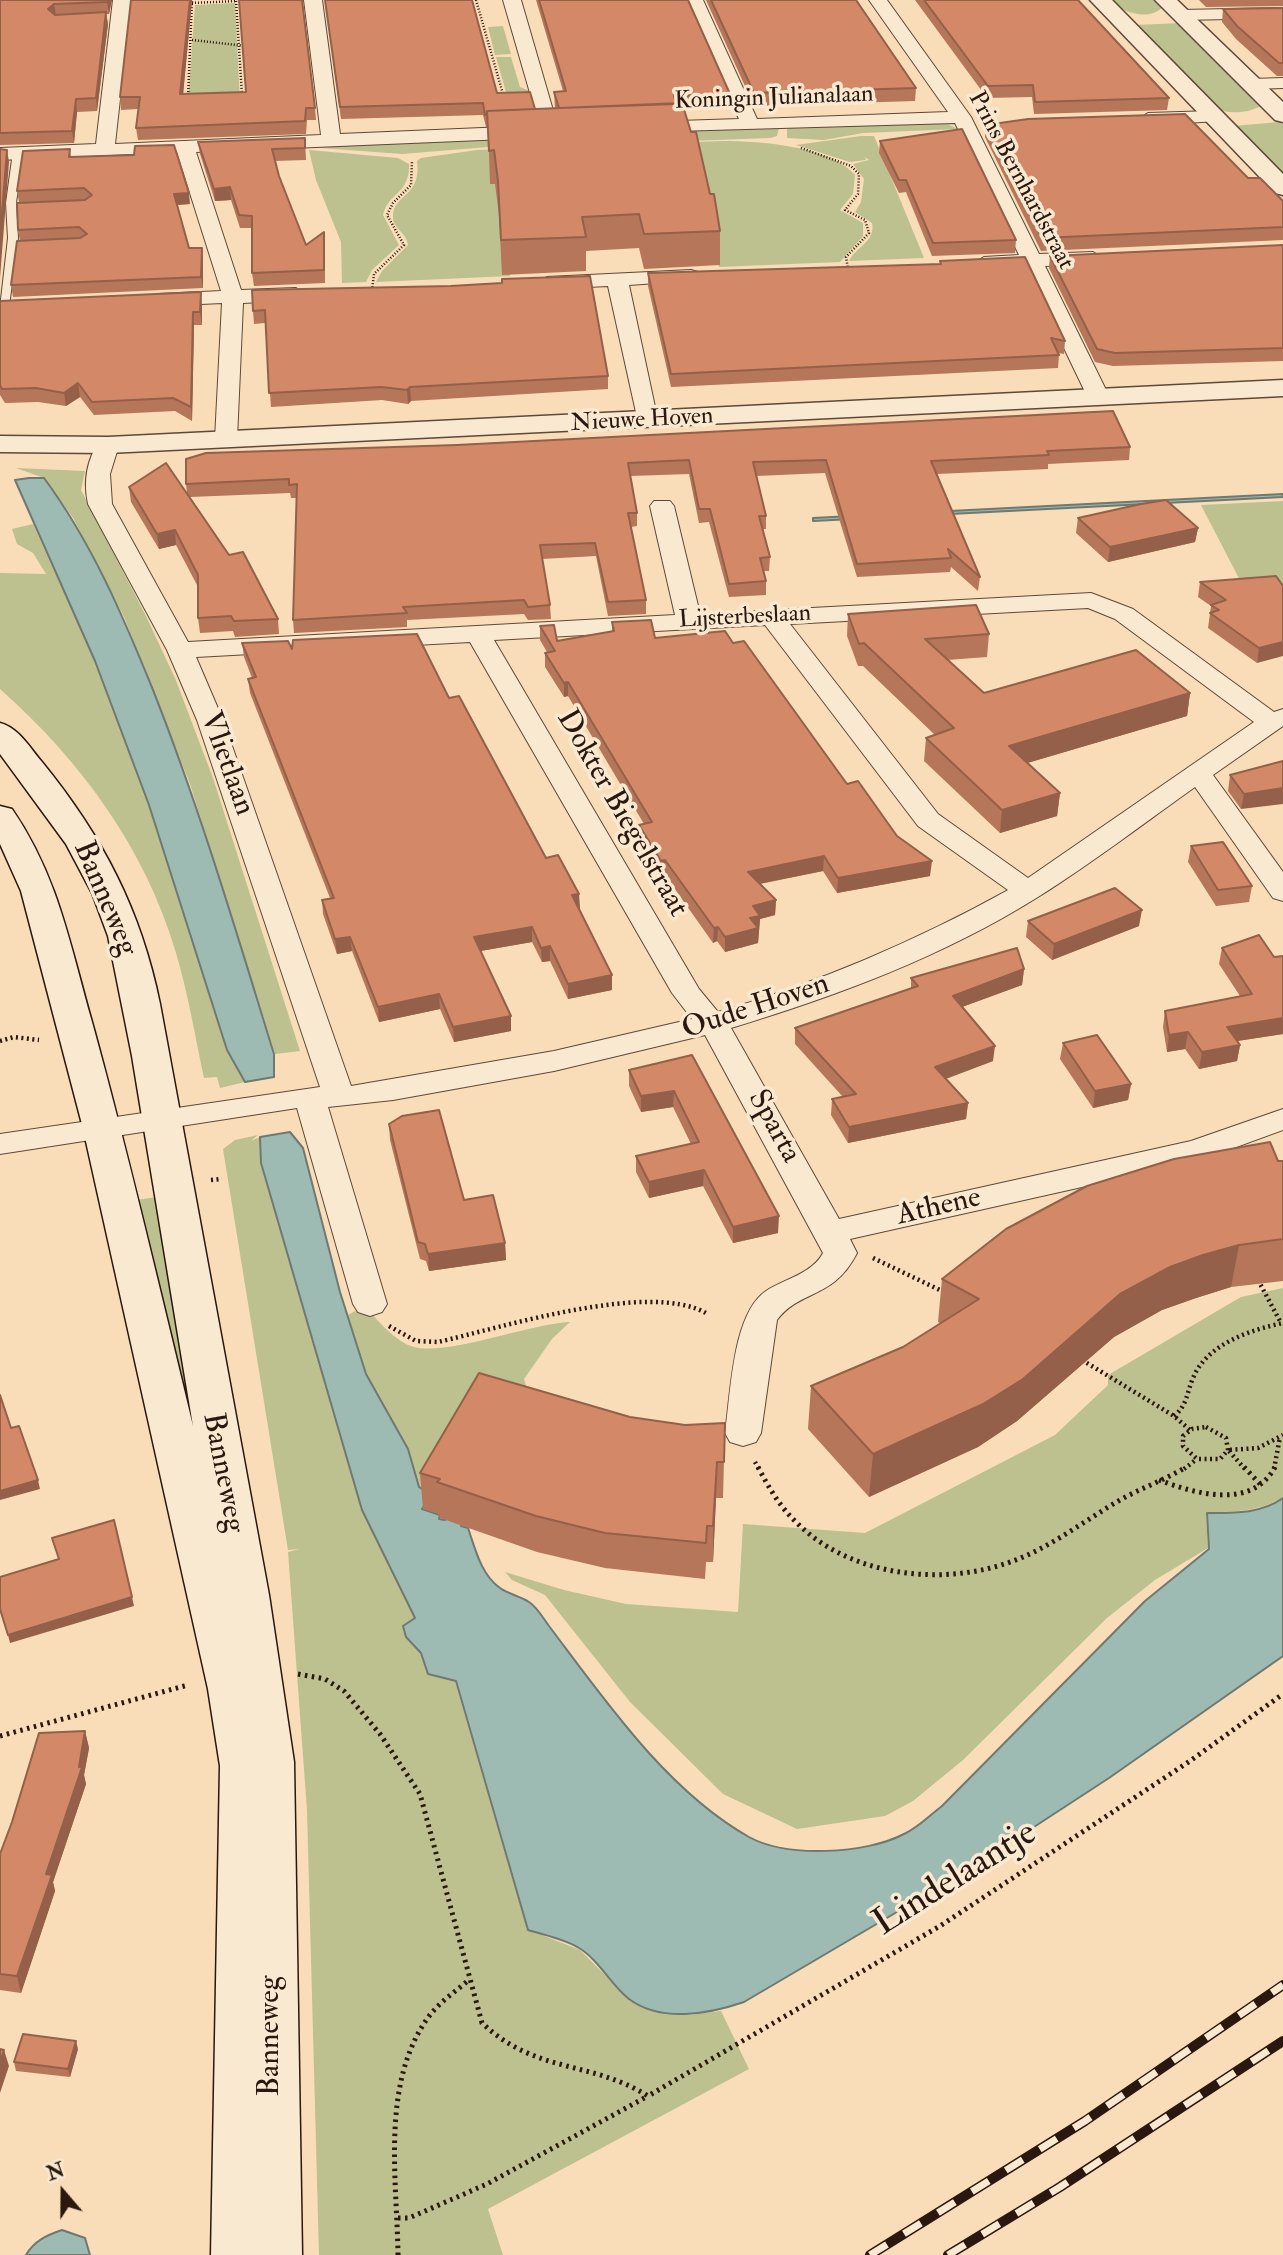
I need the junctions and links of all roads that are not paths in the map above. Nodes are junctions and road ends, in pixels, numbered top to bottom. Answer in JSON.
{"nodes":[{"id":1,"x":122,"y":0,"type":"edge"},
{"id":2,"x":313,"y":0,"type":"edge"},
{"id":3,"x":512,"y":0,"type":"edge"},
{"id":4,"x":694,"y":0,"type":"edge"},
{"id":5,"x":878,"y":0,"type":"edge"},
{"id":6,"x":1100,"y":0,"type":"edge"},
{"id":7,"x":1173,"y":7,"type":"edge"},
{"id":8,"x":1283,"y":13,"type":"edge"},
{"id":9,"x":1283,"y":83,"type":"edge"},
{"id":10,"x":1251,"y":84,"type":"junction"},
{"id":11,"x":1281,"y":114,"type":"edge"},
{"id":12,"x":1213,"y":117,"type":"junction"},
{"id":13,"x":1127,"y":120,"type":"edge"},
{"id":14,"x":964,"y":121,"type":"junction"},
{"id":15,"x":750,"y":124,"type":"junction"},
{"id":16,"x":993,"y":124,"type":"edge"},
{"id":17,"x":634,"y":128,"type":"edge"},
{"id":18,"x":573,"y":130,"type":"edge"},
{"id":19,"x":550,"y":131,"type":"junction"},
{"id":20,"x":331,"y":139,"type":"junction"},
{"id":21,"x":184,"y":145,"type":"junction"},
{"id":22,"x":105,"y":148,"type":"junction"},
{"id":23,"x":9,"y":153,"type":"edge"},
{"id":24,"x":1283,"y":188,"type":"edge"},
{"id":25,"x":12,"y":208,"type":"junction"},
{"id":26,"x":24,"y":208,"type":"edge"},
{"id":27,"x":26,"y":246,"type":"edge"},
{"id":28,"x":12,"y":247,"type":"junction"},
{"id":29,"x":1116,"y":257,"type":"edge"},
{"id":30,"x":1033,"y":260,"type":"junction"},
{"id":31,"x":967,"y":263,"type":"edge"},
{"id":32,"x":712,"y":275,"type":"edge"},
{"id":33,"x":617,"y":279,"type":"junction"},
{"id":34,"x":522,"y":284,"type":"edge"},
{"id":35,"x":372,"y":290,"type":"edge"},
{"id":36,"x":233,"y":297,"type":"junction"},
{"id":37,"x":139,"y":300,"type":"edge"},
{"id":38,"x":31,"y":305,"type":"edge"},
{"id":39,"x":2,"y":306,"type":"edge"},
{"id":40,"x":1283,"y":388,"type":"edge"},
{"id":41,"x":1098,"y":396,"type":"junction"},
{"id":42,"x":647,"y":422,"type":"junction"},
{"id":43,"x":226,"y":439,"type":"junction"},
{"id":44,"x":0,"y":444,"type":"edge"},
{"id":45,"x":108,"y":445,"type":"junction"},
{"id":46,"x":662,"y":506,"type":"dead end"},
{"id":47,"x":771,"y":617,"type":"junction"},
{"id":48,"x":689,"y":620,"type":"junction"},
{"id":49,"x":478,"y":634,"type":"junction"},
{"id":50,"x":180,"y":650,"type":"junction"},
{"id":51,"x":1277,"y":720,"type":"edge"},
{"id":52,"x":0,"y":733,"type":"edge"},
{"id":53,"x":1199,"y":774,"type":"junction"},
{"id":54,"x":0,"y":816,"type":"edge"},
{"id":55,"x":1028,"y":891,"type":"junction"},
{"id":56,"x":1283,"y":892,"type":"edge"},
{"id":57,"x":711,"y":1025,"type":"junction"},
{"id":58,"x":324,"y":1097,"type":"junction"},
{"id":59,"x":1283,"y":1119,"type":"edge"},
{"id":60,"x":162,"y":1120,"type":"junction"},
{"id":61,"x":102,"y":1128,"type":"junction"},
{"id":62,"x":0,"y":1144,"type":"edge"},
{"id":63,"x":834,"y":1239,"type":"junction"},
{"id":64,"x":370,"y":1304,"type":"road end"},
{"id":65,"x":743,"y":1433,"type":"road end"},
{"id":66,"x":218,"y":1686,"type":"junction"},
{"id":67,"x":239,"y":2255,"type":"edge"},
{"id":68,"x":274,"y":2255,"type":"edge"}],
"edges":[{"from":1,"to":22,"type":"street"},
{"from":2,"to":20,"type":"street"},
{"from":3,"to":19,"type":"street"},
{"from":4,"to":15,"type":"street"},
{"from":5,"to":14,"type":"street","name":"Prins Bernhardstraat"},
{"from":6,"to":12,"type":"main road"},
{"from":7,"to":8,"type":"street"},
{"from":7,"to":10,"type":"main road"},
{"from":9,"to":10,"type":"street"},
{"from":10,"to":11,"type":"main road"},
{"from":11,"to":12,"type":"main road"},
{"from":12,"to":13,"type":"street"},
{"from":12,"to":24,"type":"main road"},
{"from":14,"to":15,"type":"street","name":"Koningin Julianalaan"},
{"from":14,"to":16,"type":"street","name":"Koningin Julianalaan"},
{"from":14,"to":30,"type":"street","name":"Prins Bernhardstraat"},
{"from":15,"to":17,"type":"street","name":"Koningin Julianalaan"},
{"from":18,"to":19,"type":"street"},
{"from":19,"to":20,"type":"street"},
{"from":20,"to":21,"type":"street"},
{"from":21,"to":22,"type":"street"},
{"from":21,"to":36,"type":"street"},
{"from":22,"to":23,"type":"street"},
{"from":23,"to":25,"type":"lane"},
{"from":25,"to":26,"type":"lane"},
{"from":25,"to":28,"type":"lane"},
{"from":27,"to":28,"type":"lane"},
{"from":28,"to":39,"type":"lane"},
{"from":29,"to":30,"type":"street"},
{"from":30,"to":31,"type":"street"},
{"from":30,"to":41,"type":"street","name":"Prins Bernhardstraat"},
{"from":32,"to":33,"type":"street"},
{"from":33,"to":34,"type":"street"},
{"from":33,"to":42,"type":"street"},
{"from":35,"to":36,"type":"street"},
{"from":36,"to":37,"type":"street"},
{"from":36,"to":43,"type":"street"},
{"from":38,"to":39,"type":"street"},
{"from":40,"to":41,"type":"main road","name":"Nieuwe Hoven"},
{"from":41,"to":42,"type":"main road","name":"Nieuwe Hoven"},
{"from":42,"to":43,"type":"main road","name":"Nieuwe Hoven"},
{"from":43,"to":45,"type":"main road","name":"Nieuwe Hoven"},
{"from":44,"to":45,"type":"main road","name":"Nieuwe Hoven"},
{"from":45,"to":50,"type":"street","name":"Vlietlaan"},
{"from":46,"to":48,"type":"street"},
{"from":47,"to":48,"type":"street","name":"Lijsterbeslaan"},
{"from":47,"to":51,"type":"street","name":"Lijsterbeslaan"},
{"from":47,"to":55,"type":"street"},
{"from":48,"to":49,"type":"street","name":"Lijsterbeslaan"},
{"from":49,"to":50,"type":"street","name":"Lijsterbeslaan"},
{"from":49,"to":57,"type":"street","name":"Dokter Biegelstraat"},
{"from":50,"to":58,"type":"street","name":"Vlietlaan"},
{"from":51,"to":53,"type":"street","name":"Oude Hoven"},
{"from":52,"to":60,"type":"main road","name":"Banneweg"},
{"from":53,"to":55,"type":"street","name":"Oude Hoven"},
{"from":53,"to":56,"type":"street"},
{"from":54,"to":61,"type":"main road","name":"Banneweg"},
{"from":55,"to":57,"type":"street","name":"Oude Hoven"},
{"from":57,"to":58,"type":"street","name":"Oude Hoven"},
{"from":57,"to":63,"type":"street","name":"Sparta"},
{"from":58,"to":60,"type":"street","name":"Oude Hoven"},
{"from":58,"to":64,"type":"street","name":"Vlietlaan"},
{"from":59,"to":63,"type":"street","name":"Athene"},
{"from":60,"to":61,"type":"street","name":"Oude Hoven"},
{"from":60,"to":66,"type":"main road","name":"Banneweg"},
{"from":61,"to":62,"type":"street","name":"Oude Hoven"},
{"from":61,"to":66,"type":"main road","name":"Banneweg"},
{"from":63,"to":65,"type":"street"},
{"from":66,"to":67,"type":"main road","name":"Banneweg"},
{"from":66,"to":68,"type":"main road","name":"Banneweg"}]}
